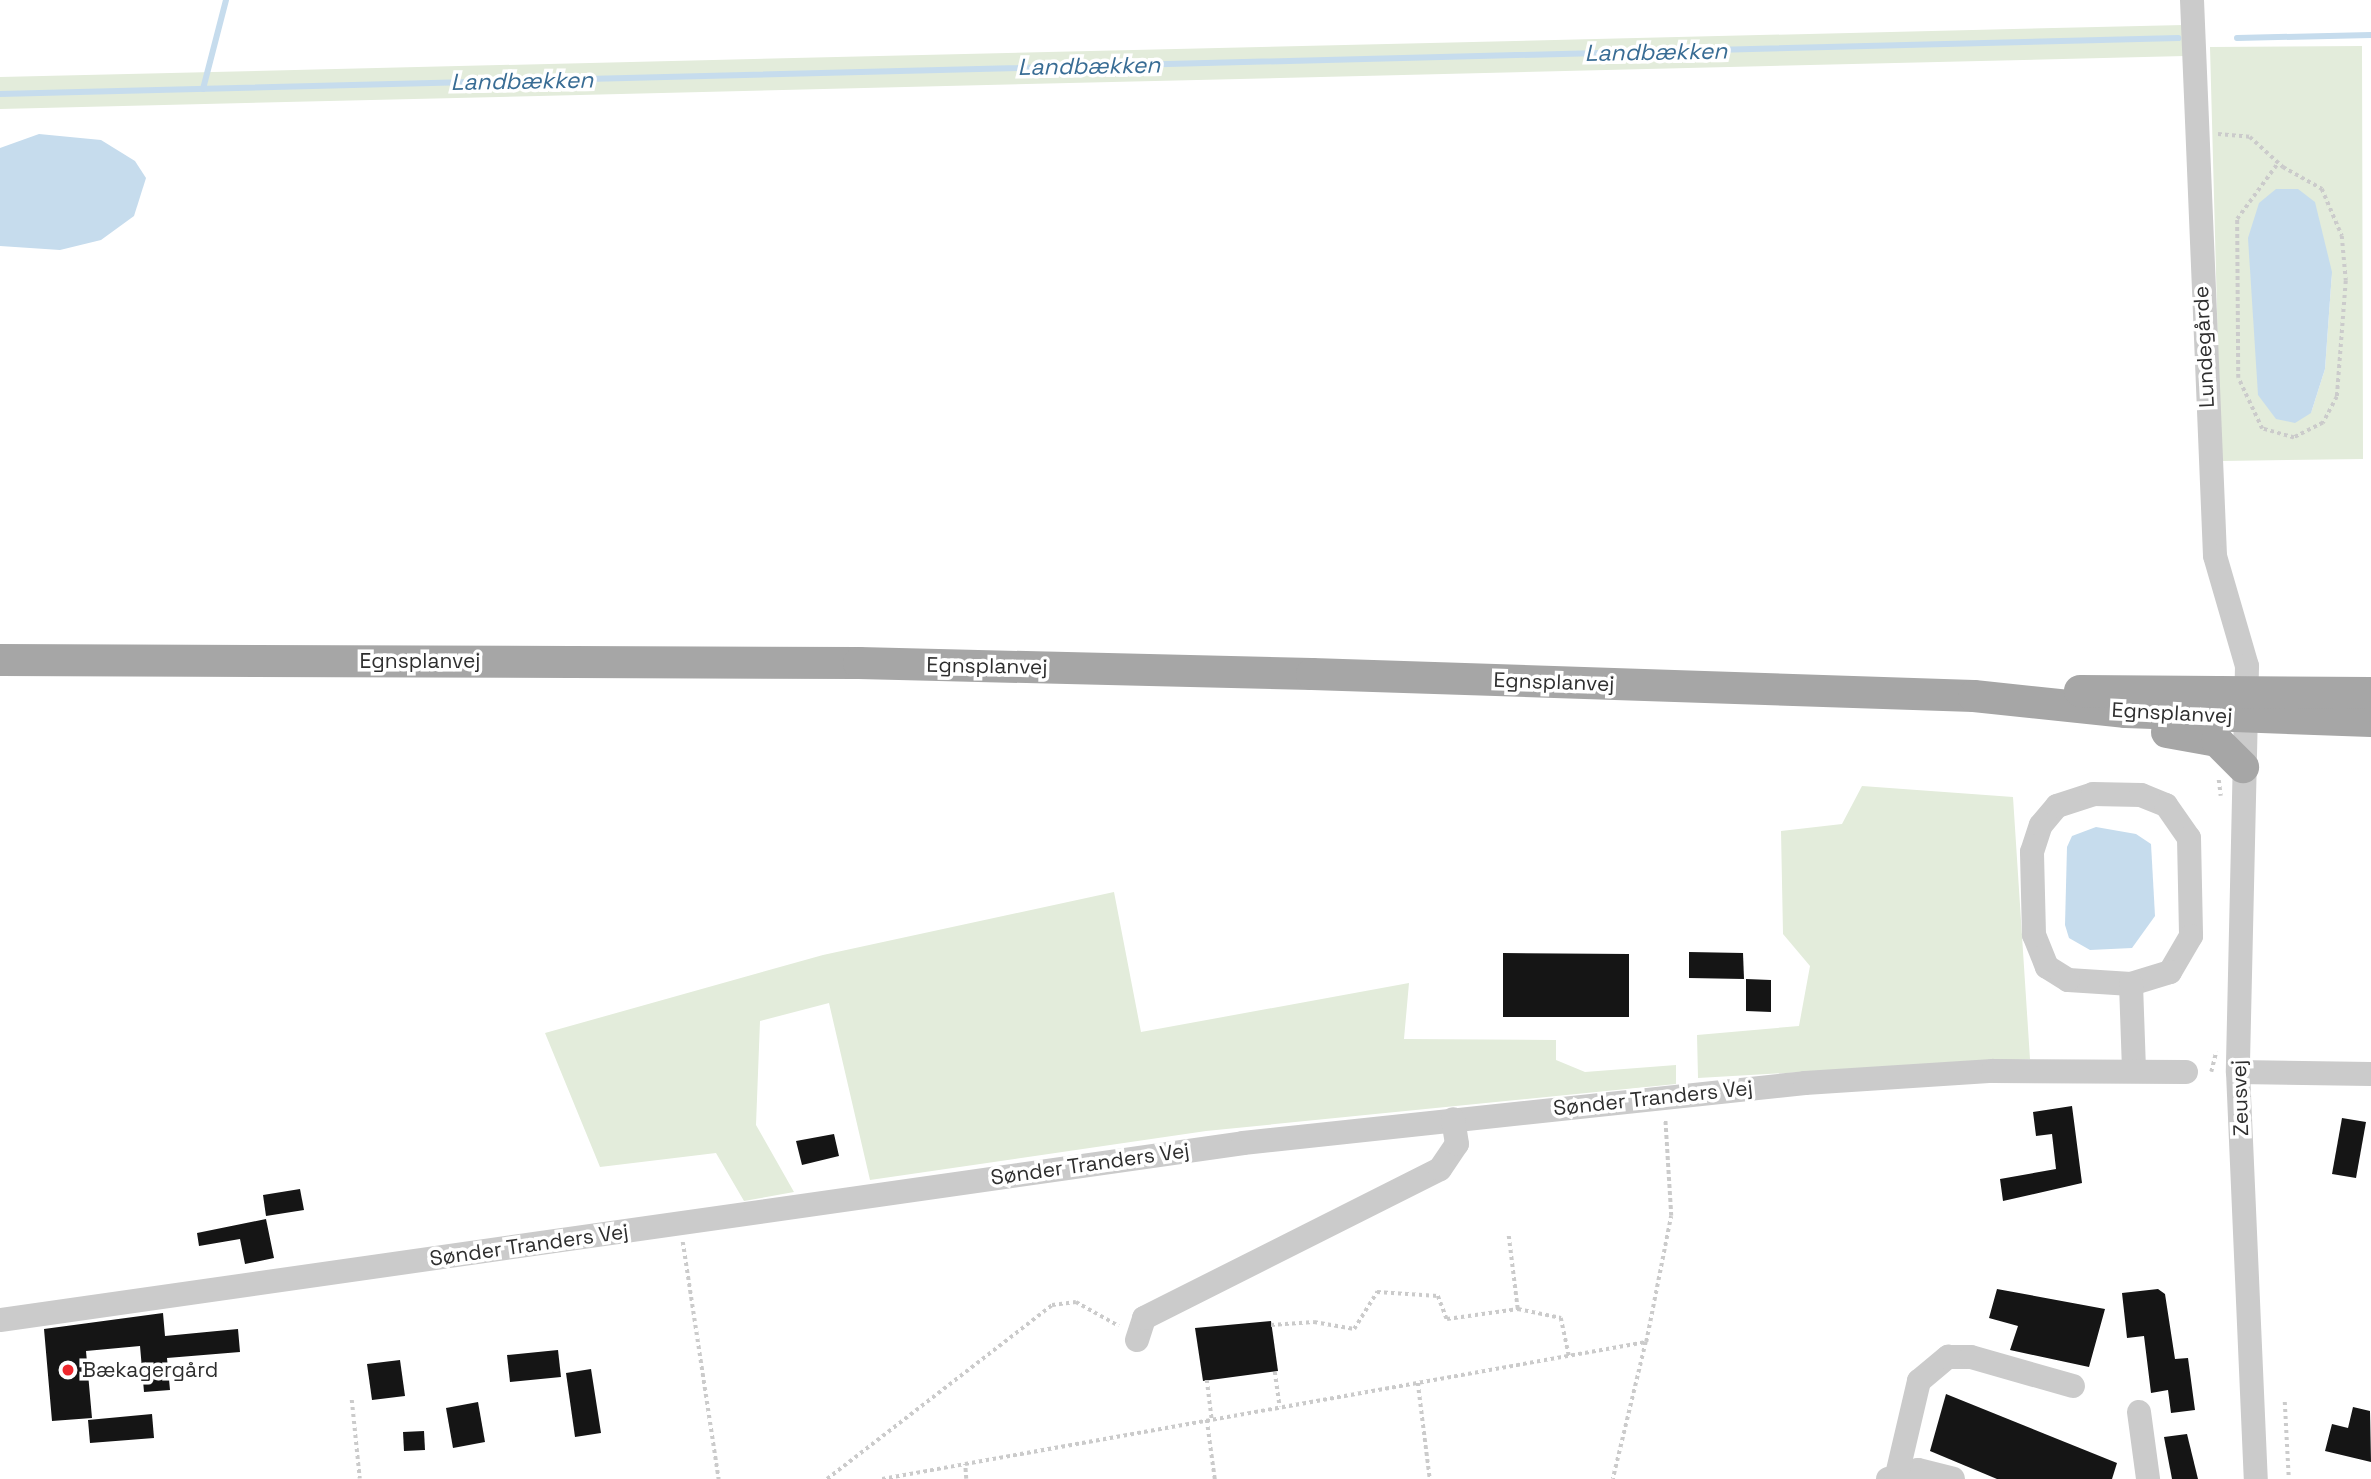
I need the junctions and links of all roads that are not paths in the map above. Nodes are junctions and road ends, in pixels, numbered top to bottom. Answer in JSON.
{"nodes":[{"id":1,"x":2192,"y":0,"type":"edge"},
{"id":2,"x":0,"y":660,"type":"edge"},
{"id":3,"x":1821,"y":691,"type":"junction"},
{"id":4,"x":2371,"y":694,"type":"edge"},
{"id":5,"x":2246,"y":704,"type":"junction"},
{"id":6,"x":2371,"y":721,"type":"edge"},
{"id":7,"x":2243,"y":767,"type":"junction"},
{"id":8,"x":2132,"y":984,"type":"junction"},
{"id":9,"x":2134,"y":1071,"type":"junction"},
{"id":10,"x":2186,"y":1072,"type":"dead end"},
{"id":11,"x":2238,"y":1072,"type":"junction"},
{"id":12,"x":2371,"y":1074,"type":"edge"},
{"id":13,"x":1453,"y":1119,"type":"junction"},
{"id":14,"x":0,"y":1320,"type":"edge"},
{"id":15,"x":1137,"y":1336,"type":"road end"},
{"id":16,"x":2073,"y":1386,"type":"dead end"},
{"id":17,"x":2139,"y":1412,"type":"dead end"},
{"id":18,"x":1893,"y":1478,"type":"edge"},
{"id":19,"x":1953,"y":1479,"type":"edge"},
{"id":20,"x":2147,"y":1479,"type":"edge"},
{"id":21,"x":2256,"y":1479,"type":"edge"}],
"edges":[{"from":1,"to":5,"type":"street","name":"Lundegårde"},
{"from":2,"to":3,"type":"main road","name":"Egnsplanvej"},
{"from":3,"to":5,"type":"main road","name":"Egnsplanvej"},
{"from":3,"to":7,"type":"main road"},
{"from":4,"to":5,"type":"main road","name":"Egnsplanvej"},
{"from":5,"to":6,"type":"main road","name":"Egnsplanvej"},
{"from":5,"to":7,"type":"street","name":"Zeusvej"},
{"from":7,"to":11,"type":"street","name":"Zeusvej"},
{"from":8,"to":8,"type":"street"},
{"from":8,"to":9,"type":"street"},
{"from":9,"to":10,"type":"street","name":"Sønder Tranders Vej"},
{"from":9,"to":13,"type":"street","name":"Sønder Tranders Vej"},
{"from":11,"to":12,"type":"street"},
{"from":11,"to":21,"type":"street","name":"Zeusvej"},
{"from":13,"to":14,"type":"street","name":"Sønder Tranders Vej"},
{"from":13,"to":15,"type":"street"},
{"from":16,"to":18,"type":"street"},
{"from":17,"to":20,"type":"street"},
{"from":18,"to":19,"type":"street"}]}
